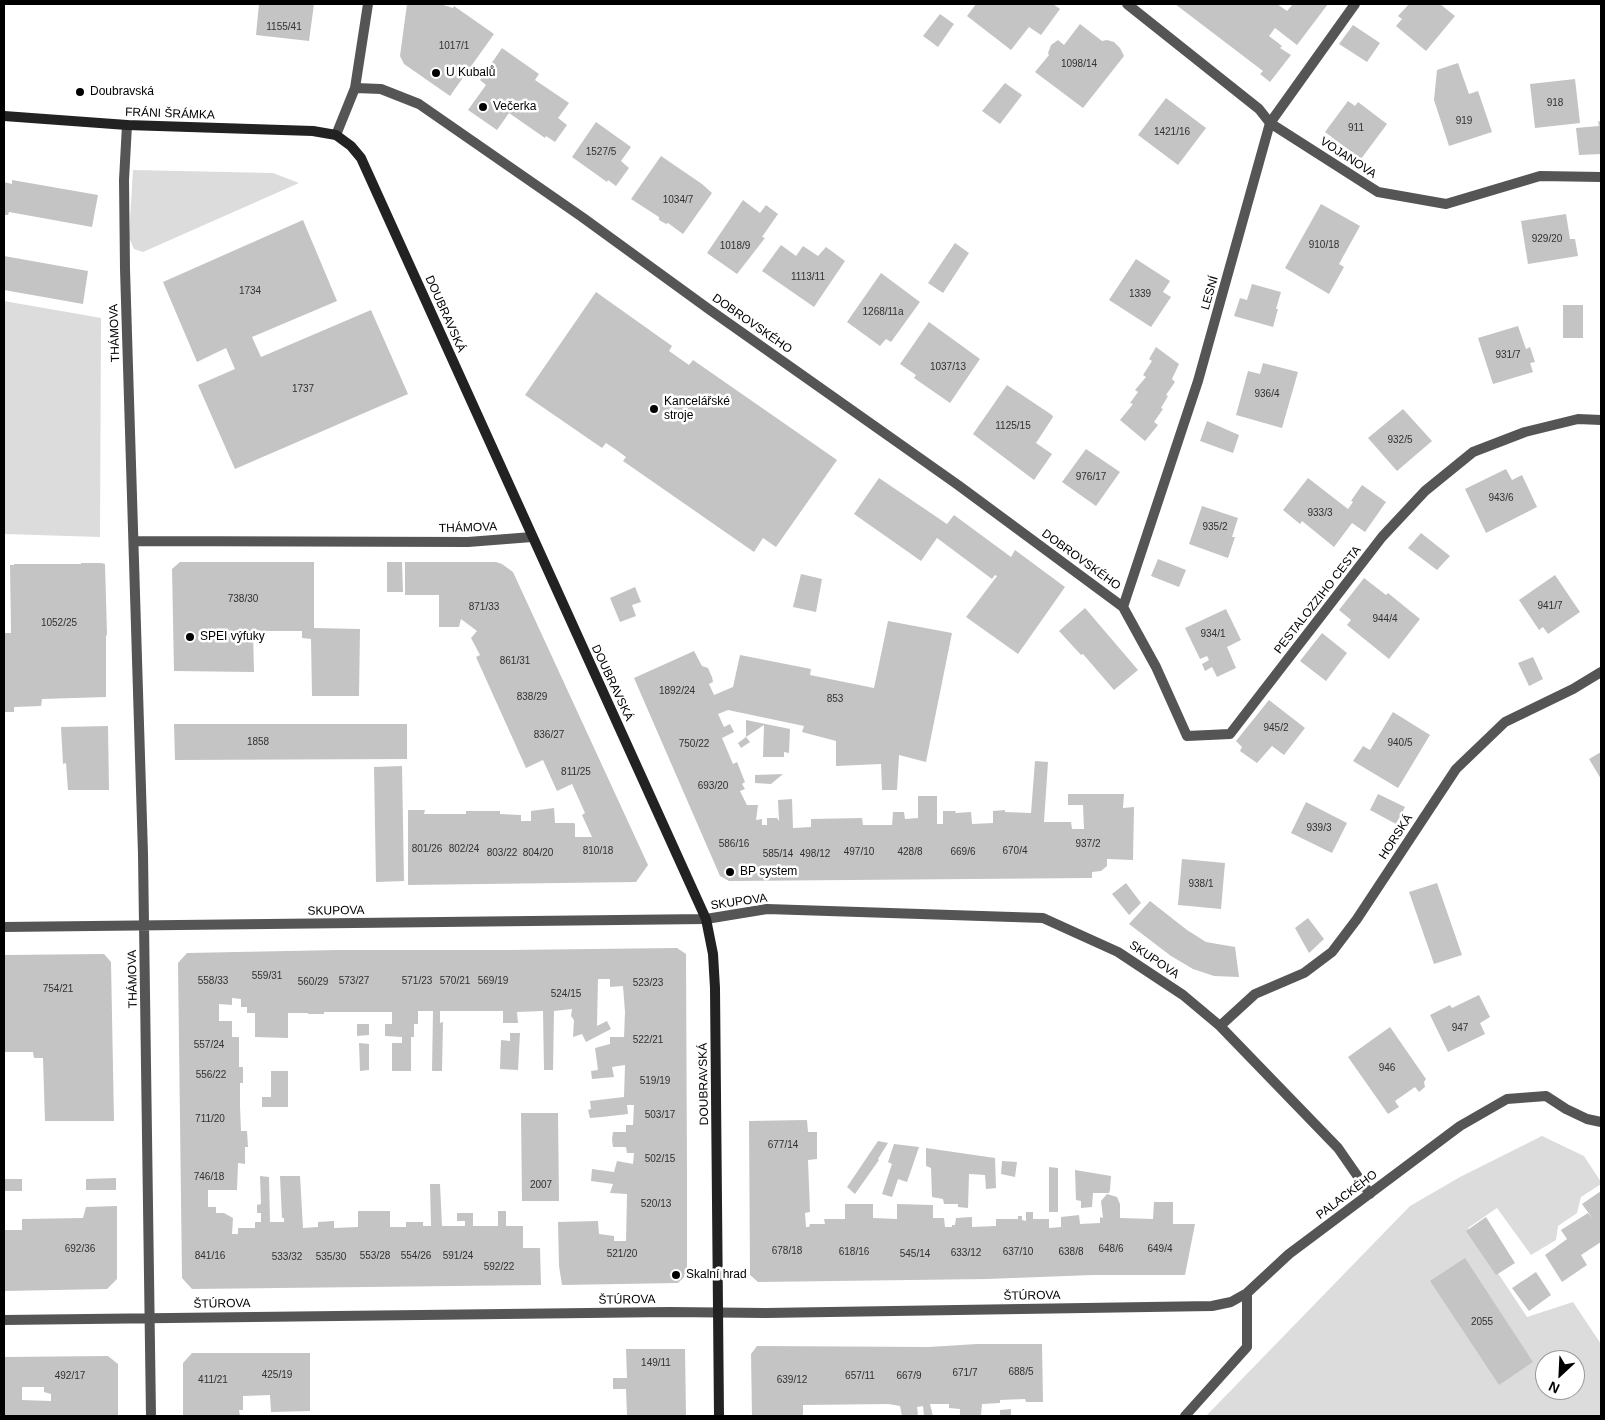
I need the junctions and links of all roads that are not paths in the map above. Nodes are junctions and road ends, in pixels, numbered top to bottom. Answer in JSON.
{"nodes":[{"id":1,"x":368,"y":4,"type":"edge"},
{"id":2,"x":1127,"y":4,"type":"edge"},
{"id":3,"x":1355,"y":4,"type":"edge"},
{"id":4,"x":355,"y":88,"type":"junction"},
{"id":5,"x":4,"y":116,"type":"edge"},
{"id":6,"x":1270,"y":123,"type":"junction"},
{"id":7,"x":128,"y":125,"type":"junction"},
{"id":8,"x":336,"y":135,"type":"junction"},
{"id":9,"x":1601,"y":177,"type":"edge"},
{"id":10,"x":1601,"y":420,"type":"edge"},
{"id":11,"x":532,"y":537,"type":"junction"},
{"id":12,"x":135,"y":540,"type":"junction"},
{"id":13,"x":1123,"y":607,"type":"junction"},
{"id":14,"x":1601,"y":672,"type":"edge"},
{"id":15,"x":706,"y":919,"type":"junction"},
{"id":16,"x":4,"y":927,"type":"edge"},
{"id":17,"x":144,"y":927,"type":"junction"},
{"id":18,"x":1220,"y":1026,"type":"junction"},
{"id":19,"x":1601,"y":1122,"type":"edge"},
{"id":20,"x":1370,"y":1194,"type":"junction"},
{"id":21,"x":1247,"y":1293,"type":"junction"},
{"id":22,"x":719,"y":1313,"type":"junction"},
{"id":23,"x":150,"y":1318,"type":"junction"},
{"id":24,"x":4,"y":1320,"type":"edge"},
{"id":25,"x":151,"y":1416,"type":"edge"},
{"id":26,"x":719,"y":1416,"type":"edge"},
{"id":27,"x":1185,"y":1416,"type":"edge"}],
"edges":[{"from":1,"to":4,"type":"street"},
{"from":2,"to":6,"type":"street","name":"VOJANOVA"},
{"from":3,"to":6,"type":"street","name":"LESNÍ"},
{"from":4,"to":8,"type":"street"},
{"from":4,"to":13,"type":"street","name":"DOBROVSKÉHO"},
{"from":5,"to":7,"type":"street","name":"FRÁNI ŠRÁMKA"},
{"from":6,"to":9,"type":"street","name":"VOJANOVA"},
{"from":6,"to":13,"type":"street","name":"LESNÍ"},
{"from":7,"to":8,"type":"street","name":"FRÁNI ŠRÁMKA"},
{"from":7,"to":12,"type":"street","name":"THÁMOVA"},
{"from":8,"to":11,"type":"street","name":"DOUBRAVSKÁ"},
{"from":10,"to":13,"type":"street","name":"PESTALOZZIHO CESTA"},
{"from":11,"to":12,"type":"street","name":"THÁMOVA"},
{"from":11,"to":15,"type":"street","name":"DOUBRAVSKÁ"},
{"from":12,"to":17,"type":"street","name":"THÁMOVA"},
{"from":14,"to":18,"type":"street","name":"HORSKÁ"},
{"from":15,"to":17,"type":"street","name":"SKUPOVA"},
{"from":15,"to":18,"type":"street","name":"SKUPOVA"},
{"from":15,"to":22,"type":"street","name":"DOUBRAVSKÁ"},
{"from":16,"to":17,"type":"street","name":"SKUPOVA"},
{"from":17,"to":23,"type":"street","name":"THÁMOVA"},
{"from":18,"to":20,"type":"street","name":"SKUPOVA"},
{"from":19,"to":20,"type":"street","name":"PALACKÉHO"},
{"from":20,"to":21,"type":"street","name":"PALACKÉHO"},
{"from":21,"to":22,"type":"street","name":"ŠTÚROVA"},
{"from":21,"to":27,"type":"street"},
{"from":22,"to":23,"type":"street","name":"ŠTÚROVA"},
{"from":22,"to":26,"type":"street","name":"DOUBRAVSKÁ"},
{"from":23,"to":24,"type":"street","name":"ŠTÚROVA"},
{"from":23,"to":25,"type":"street","name":"THÁMOVA"}]}
